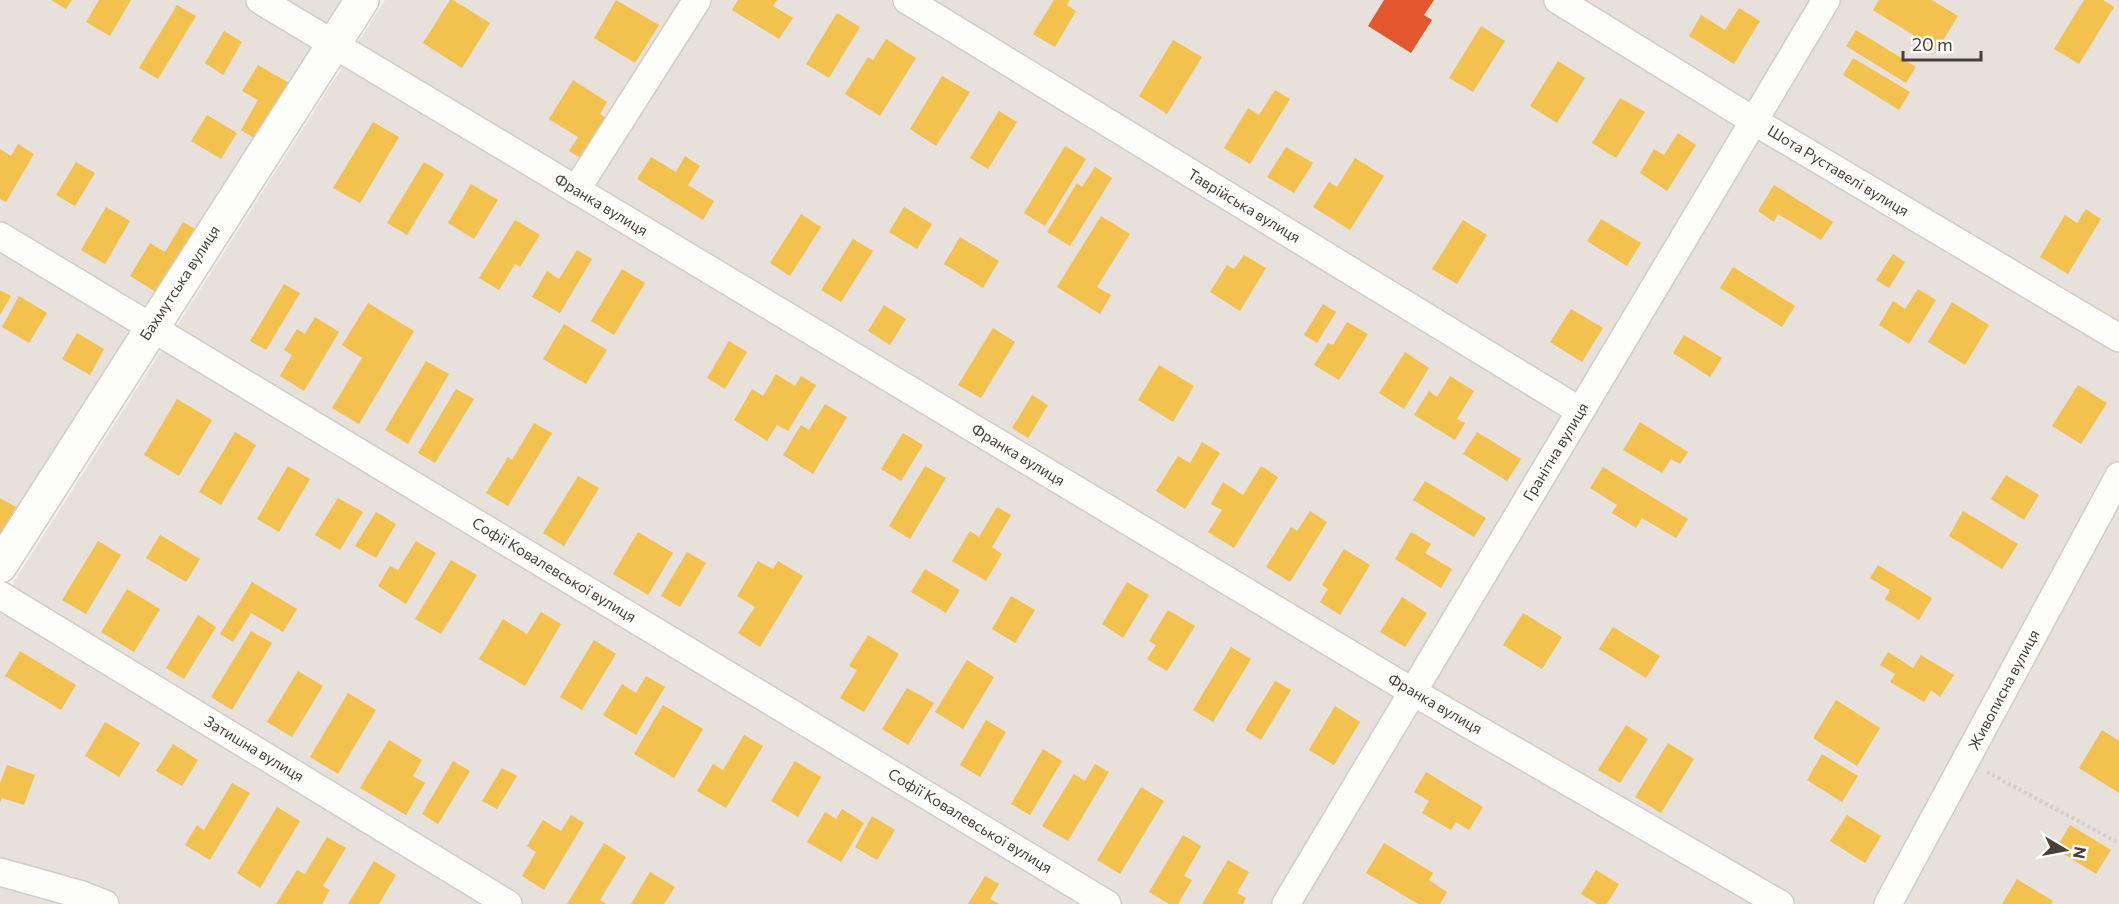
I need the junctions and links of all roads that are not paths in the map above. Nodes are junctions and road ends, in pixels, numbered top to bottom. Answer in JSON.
{"nodes":[{"id":1,"x":260,"y":0,"type":"edge"},
{"id":2,"x":362,"y":0,"type":"edge"},
{"id":3,"x":697,"y":0,"type":"edge"},
{"id":4,"x":907,"y":0,"type":"edge"},
{"id":5,"x":1558,"y":0,"type":"edge"},
{"id":6,"x":1826,"y":0,"type":"edge"},
{"id":7,"x":333,"y":45,"type":"junction"},
{"id":8,"x":1754,"y":121,"type":"junction"},
{"id":9,"x":576,"y":190,"type":"junction"},
{"id":10,"x":0,"y":236,"type":"edge"},
{"id":11,"x":152,"y":327,"type":"junction"},
{"id":12,"x":2119,"y":338,"type":"edge"},
{"id":13,"x":1580,"y":411,"type":"junction"},
{"id":14,"x":2119,"y":476,"type":"edge"},
{"id":15,"x":0,"y":566,"type":"edge"},
{"id":16,"x":0,"y":595,"type":"edge"},
{"id":17,"x":1413,"y":692,"type":"junction"},
{"id":18,"x":0,"y":872,"type":"edge"},
{"id":19,"x":105,"y":904,"type":"edge"},
{"id":20,"x":508,"y":904,"type":"edge"},
{"id":21,"x":1107,"y":904,"type":"edge"},
{"id":22,"x":1286,"y":904,"type":"edge"},
{"id":23,"x":1780,"y":904,"type":"edge"},
{"id":24,"x":1888,"y":904,"type":"edge"}],
"edges":[{"from":1,"to":7,"type":"street","name":"Франка вулиця"},
{"from":2,"to":7,"type":"street","name":"Бахмутська вулиця"},
{"from":3,"to":9,"type":"street"},
{"from":4,"to":13,"type":"street","name":"Таврійська вулиця"},
{"from":5,"to":8,"type":"street","name":"Шота Руставелі вулиця"},
{"from":6,"to":8,"type":"street","name":"Гранітна вулиця"},
{"from":7,"to":9,"type":"street","name":"Франка вулиця"},
{"from":7,"to":11,"type":"street","name":"Бахмутська вулиця"},
{"from":8,"to":12,"type":"street","name":"Шота Руставелі вулиця"},
{"from":8,"to":13,"type":"street","name":"Гранітна вулиця"},
{"from":9,"to":17,"type":"street","name":"Франка вулиця"},
{"from":10,"to":11,"type":"street","name":"Софії Ковалевської вулиця"},
{"from":11,"to":15,"type":"street","name":"Бахмутська вулиця"},
{"from":11,"to":21,"type":"street","name":"Софії Ковалевської вулиця"},
{"from":13,"to":17,"type":"street","name":"Гранітна вулиця"},
{"from":14,"to":24,"type":"street","name":"Живописна вулиця"},
{"from":16,"to":20,"type":"street","name":"Затишна вулиця"},
{"from":17,"to":22,"type":"street","name":"Гранітна вулиця"},
{"from":17,"to":23,"type":"street","name":"Франка вулиця"},
{"from":18,"to":19,"type":"street"}]}
